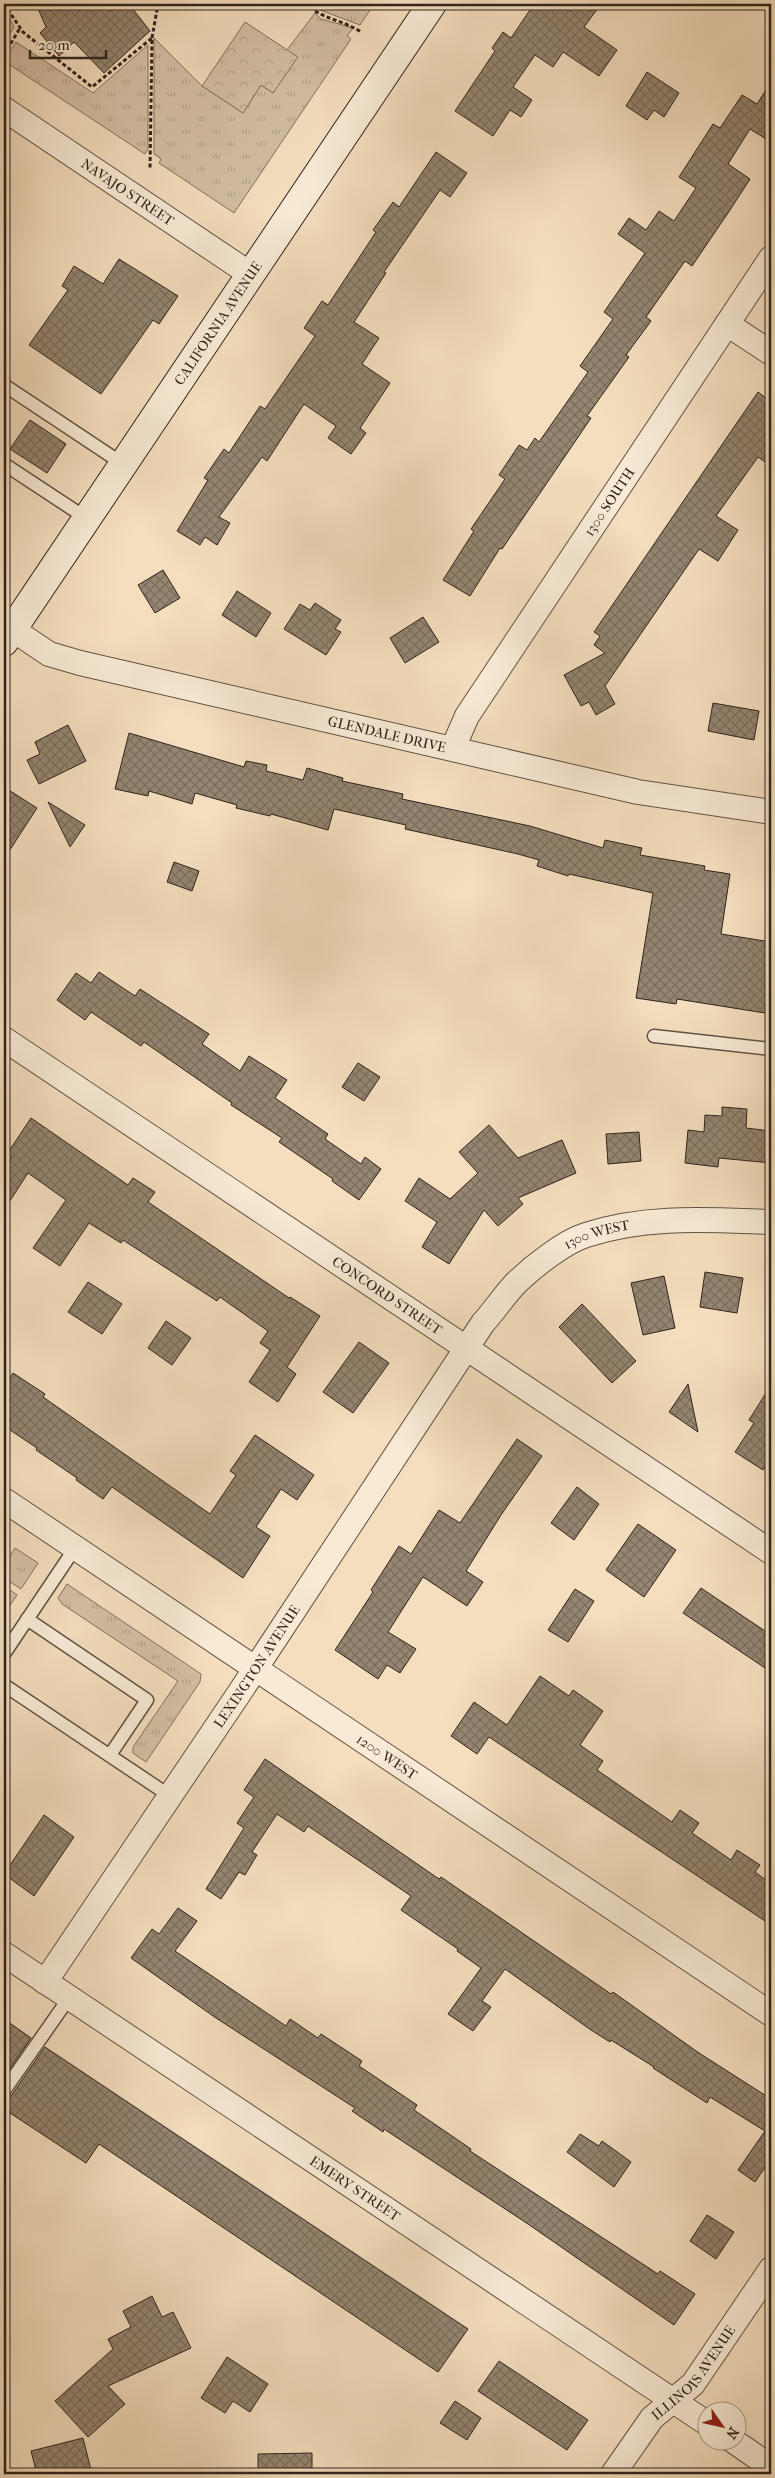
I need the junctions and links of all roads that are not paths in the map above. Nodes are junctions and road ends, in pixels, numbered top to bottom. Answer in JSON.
{"nodes":[{"id":1,"x":432,"y":4,"type":"edge"},
{"id":2,"x":4,"y":109,"type":"edge"},
{"id":3,"x":771,"y":258,"type":"edge"},
{"id":4,"x":250,"y":274,"type":"junction"},
{"id":5,"x":727,"y":324,"type":"junction"},
{"id":6,"x":771,"y":353,"type":"edge"},
{"id":7,"x":4,"y":385,"type":"edge"},
{"id":8,"x":4,"y":464,"type":"edge"},
{"id":9,"x":123,"y":464,"type":"junction"},
{"id":10,"x":86,"y":518,"type":"junction"},
{"id":11,"x":8,"y":636,"type":"edge"},
{"id":12,"x":453,"y":748,"type":"junction"},
{"id":13,"x":771,"y":812,"type":"edge"},
{"id":14,"x":654,"y":1036,"type":"dead end"},
{"id":15,"x":4,"y":1039,"type":"edge"},
{"id":16,"x":771,"y":1049,"type":"edge"},
{"id":17,"x":771,"y":1222,"type":"edge"},
{"id":18,"x":466,"y":1348,"type":"junction"},
{"id":19,"x":4,"y":1500,"type":"edge"},
{"id":20,"x":75,"y":1548,"type":"junction"},
{"id":21,"x":771,"y":1552,"type":"edge"},
{"id":22,"x":27,"y":1619,"type":"junction"},
{"id":23,"x":4,"y":1654,"type":"edge"},
{"id":24,"x":256,"y":1668,"type":"junction"},
{"id":25,"x":4,"y":1685,"type":"edge"},
{"id":26,"x":110,"y":1755,"type":"junction"},
{"id":27,"x":170,"y":1796,"type":"junction"},
{"id":28,"x":4,"y":1954,"type":"edge"},
{"id":29,"x":45,"y":1982,"type":"junction"},
{"id":30,"x":69,"y":1998,"type":"junction"},
{"id":31,"x":771,"y":2014,"type":"edge"},
{"id":32,"x":4,"y":2091,"type":"edge"},
{"id":33,"x":771,"y":2269,"type":"edge"},
{"id":34,"x":672,"y":2401,"type":"junction"},
{"id":35,"x":698,"y":2418,"type":"edge"},
{"id":36,"x":746,"y":2450,"type":"edge"},
{"id":37,"x":771,"y":2467,"type":"edge"},
{"id":38,"x":613,"y":2474,"type":"edge"}],
"edges":[{"from":1,"to":4,"type":"main road","name":"CALIFORNIA AVENUE"},
{"from":2,"to":4,"type":"street","name":"NAVAJO STREET"},
{"from":3,"to":5,"type":"street","name":"1300 SOUTH"},
{"from":4,"to":9,"type":"main road","name":"CALIFORNIA AVENUE"},
{"from":5,"to":6,"type":"street"},
{"from":5,"to":12,"type":"street","name":"1300 SOUTH"},
{"from":7,"to":9,"type":"lane"},
{"from":8,"to":10,"type":"lane"},
{"from":9,"to":10,"type":"main road","name":"CALIFORNIA AVENUE"},
{"from":10,"to":11,"type":"main road","name":"CALIFORNIA AVENUE"},
{"from":11,"to":12,"type":"street","name":"GLENDALE DRIVE"},
{"from":12,"to":13,"type":"street","name":"GLENDALE DRIVE"},
{"from":14,"to":16,"type":"lane"},
{"from":15,"to":18,"type":"street","name":"CONCORD STREET"},
{"from":17,"to":18,"type":"street","name":"1300 WEST"},
{"from":18,"to":21,"type":"street","name":"CONCORD STREET"},
{"from":18,"to":24,"type":"street","name":"LEXINGTON AVENUE"},
{"from":19,"to":20,"type":"street","name":"1200 WEST"},
{"from":20,"to":22,"type":"lane"},
{"from":20,"to":24,"type":"street","name":"1200 WEST"},
{"from":22,"to":23,"type":"lane"},
{"from":22,"to":26,"type":"lane"},
{"from":24,"to":27,"type":"street","name":"LEXINGTON AVENUE"},
{"from":24,"to":31,"type":"street","name":"1200 WEST"},
{"from":25,"to":26,"type":"lane"},
{"from":26,"to":27,"type":"lane"},
{"from":27,"to":29,"type":"street","name":"LEXINGTON AVENUE"},
{"from":28,"to":29,"type":"street","name":"EMERY STREET"},
{"from":29,"to":30,"type":"street","name":"EMERY STREET"},
{"from":30,"to":32,"type":"lane"},
{"from":30,"to":34,"type":"street","name":"EMERY STREET"},
{"from":33,"to":34,"type":"street","name":"ILLINOIS AVENUE"},
{"from":34,"to":35,"type":"street","name":"EMERY STREET"},
{"from":34,"to":38,"type":"street","name":"ILLINOIS AVENUE"},
{"from":36,"to":37,"type":"street"}]}
